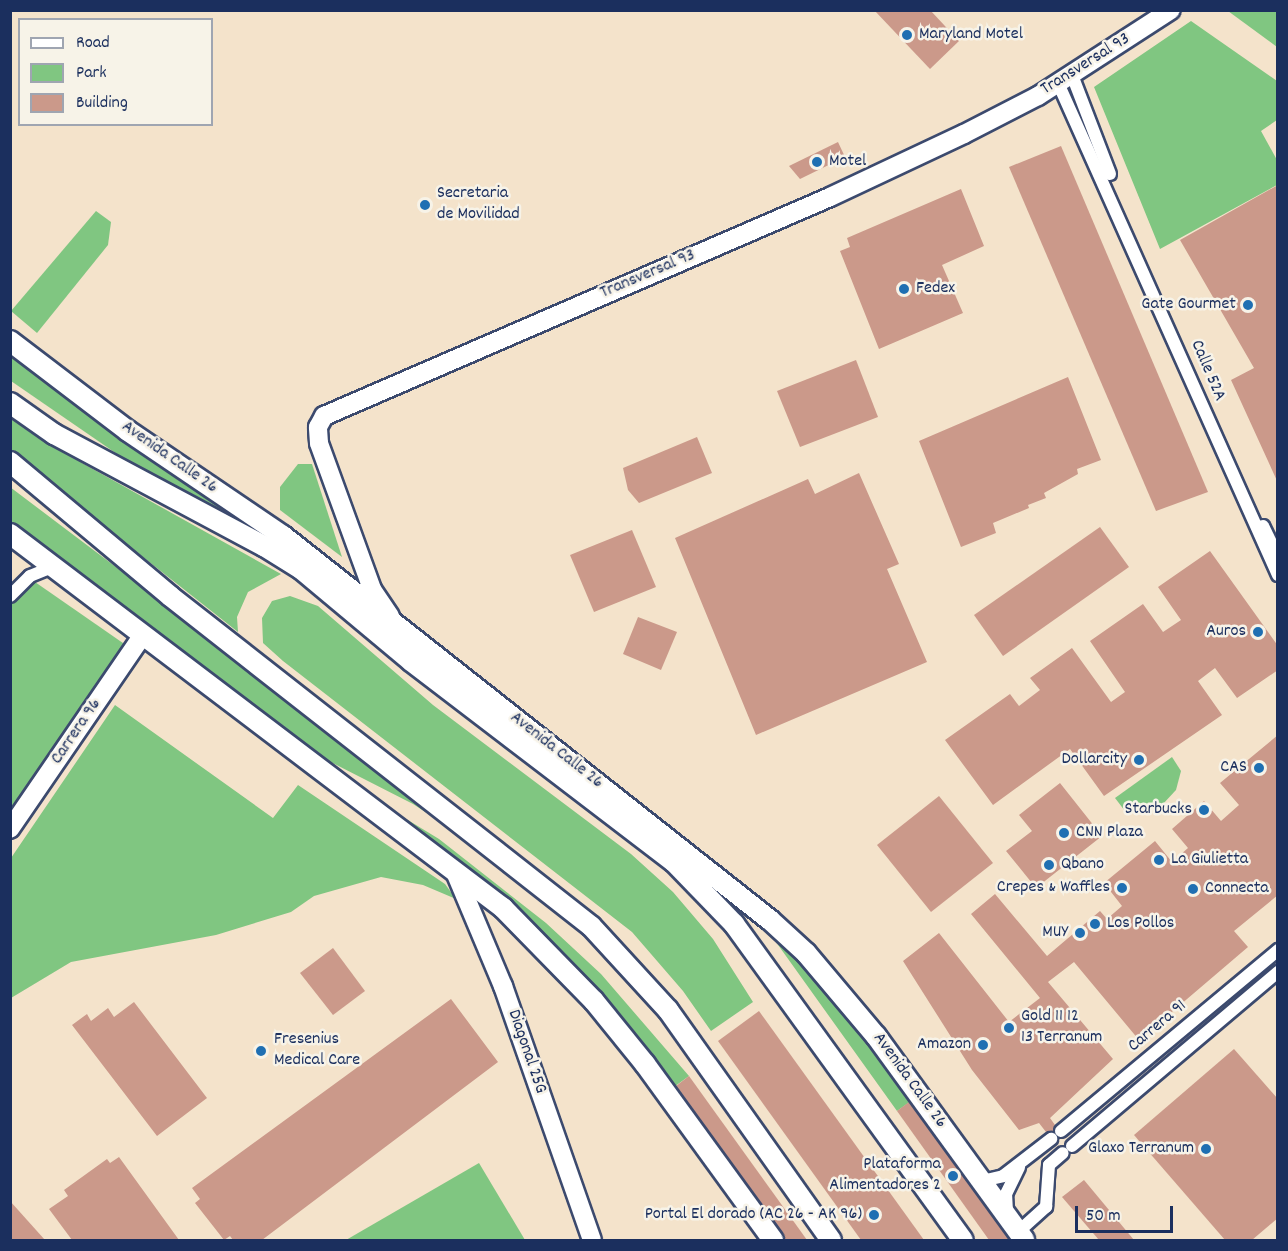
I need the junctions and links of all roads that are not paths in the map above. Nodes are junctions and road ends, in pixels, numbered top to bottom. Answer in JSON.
{"nodes":[{"id":1,"x":1171,"y":10,"type":"edge"},
{"id":2,"x":1065,"y":79,"type":"junction"},
{"id":3,"x":10,"y":341,"type":"edge"},
{"id":4,"x":10,"y":403,"type":"edge"},
{"id":5,"x":10,"y":462,"type":"edge"},
{"id":6,"x":10,"y":534,"type":"edge"},
{"id":7,"x":1278,"y":557,"type":"edge"},
{"id":8,"x":52,"y":567,"type":"junction"},
{"id":9,"x":1278,"y":575,"type":"edge"},
{"id":10,"x":10,"y":596,"type":"edge"},
{"id":11,"x":401,"y":629,"type":"junction"},
{"id":12,"x":143,"y":635,"type":"junction"},
{"id":13,"x":10,"y":829,"type":"edge"},
{"id":14,"x":452,"y":867,"type":"junction"},
{"id":15,"x":1278,"y":950,"type":"edge"},
{"id":16,"x":1278,"y":972,"type":"edge"},
{"id":17,"x":1038,"y":1150,"type":"junction"},
{"id":18,"x":1021,"y":1164,"type":"junction"},
{"id":19,"x":1049,"y":1165,"type":"junction"},
{"id":20,"x":982,"y":1181,"type":"junction"},
{"id":21,"x":1017,"y":1230,"type":"edge"},
{"id":22,"x":592,"y":1240,"type":"edge"},
{"id":23,"x":773,"y":1240,"type":"edge"},
{"id":24,"x":831,"y":1240,"type":"edge"},
{"id":25,"x":963,"y":1240,"type":"edge"}],
"edges":[{"from":1,"to":2,"type":"main road","name":"Transversal 93"},
{"from":2,"to":7,"type":"street","name":"Calle 52A"},
{"from":2,"to":9,"type":"street","name":"Calle 52A"},
{"from":2,"to":11,"type":"main road","name":"Transversal 93"},
{"from":3,"to":11,"type":"main road","name":"Avenida Calle 26"},
{"from":4,"to":25,"type":"main road","name":"Avenida Calle 26"},
{"from":5,"to":24,"type":"main road"},
{"from":6,"to":8,"type":"main road"},
{"from":8,"to":10,"type":"street"},
{"from":8,"to":12,"type":"main road"},
{"from":11,"to":20,"type":"main road","name":"Avenida Calle 26"},
{"from":12,"to":13,"type":"main road","name":"Carrera 96"},
{"from":12,"to":14,"type":"main road"},
{"from":14,"to":22,"type":"main road","name":"Diagonal 25G"},
{"from":14,"to":23,"type":"main road"},
{"from":15,"to":17,"type":"street","name":"Carrera 91"},
{"from":16,"to":19,"type":"street","name":"Carrera 91"},
{"from":17,"to":18,"type":"street","name":"Carrera 91"},
{"from":17,"to":19,"type":"street"},
{"from":18,"to":20,"type":"street","name":"Carrera 91"},
{"from":18,"to":21,"type":"street","name":"Carrera 91"},
{"from":19,"to":21,"type":"street"},
{"from":20,"to":21,"type":"main road","name":"Avenida Calle 26"}]}
